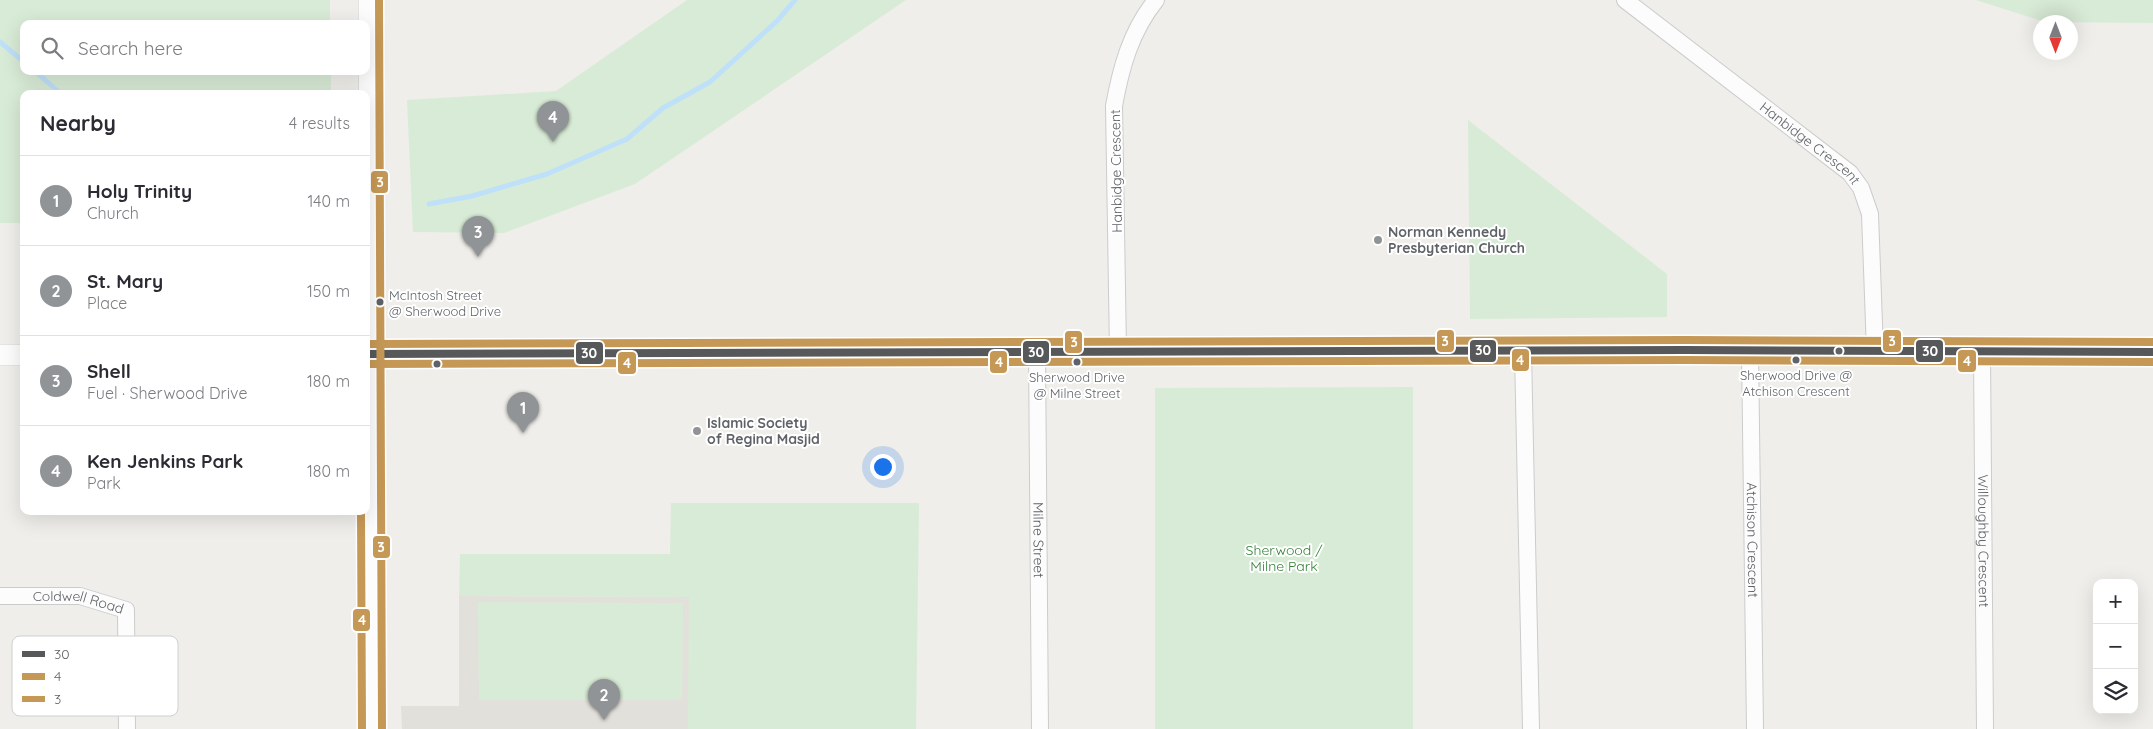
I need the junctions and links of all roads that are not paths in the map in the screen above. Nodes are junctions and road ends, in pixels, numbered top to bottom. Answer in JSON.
{"nodes":[{"id":1,"x":369,"y":0,"type":"edge"},
{"id":2,"x":1156,"y":0,"type":"edge"},
{"id":3,"x":1625,"y":0,"type":"edge"},
{"id":4,"x":369,"y":20,"type":"edge"},
{"id":5,"x":369,"y":75,"type":"edge"},
{"id":6,"x":369,"y":90,"type":"edge"},
{"id":7,"x":1037,"y":351,"type":"junction"},
{"id":8,"x":1118,"y":351,"type":"junction"},
{"id":9,"x":1522,"y":352,"type":"junction"},
{"id":10,"x":1750,"y":352,"type":"junction"},
{"id":11,"x":1875,"y":352,"type":"junction"},
{"id":12,"x":1982,"y":352,"type":"junction"},
{"id":13,"x":2153,"y":352,"type":"edge"},
{"id":14,"x":370,"y":354,"type":"edge"},
{"id":15,"x":0,"y":355,"type":"edge"},
{"id":16,"x":20,"y":355,"type":"edge"},
{"id":17,"x":370,"y":515,"type":"edge"},
{"id":18,"x":0,"y":596,"type":"edge"},
{"id":19,"x":126,"y":636,"type":"edge"},
{"id":20,"x":127,"y":716,"type":"edge"},
{"id":21,"x":127,"y":729,"type":"edge"},
{"id":22,"x":372,"y":729,"type":"edge"},
{"id":23,"x":1040,"y":729,"type":"edge"},
{"id":24,"x":1531,"y":729,"type":"edge"},
{"id":25,"x":1755,"y":729,"type":"edge"},
{"id":26,"x":1985,"y":729,"type":"edge"}],
"edges":[{"from":1,"to":4,"type":"street"},
{"from":2,"to":8,"type":"street","name":"Hanbidge Crescent"},
{"from":3,"to":11,"type":"street","name":"Hanbidge Crescent"},
{"from":5,"to":6,"type":"street"},
{"from":7,"to":8,"type":"street"},
{"from":7,"to":14,"type":"street"},
{"from":7,"to":23,"type":"street","name":"Milne Street"},
{"from":8,"to":9,"type":"street"},
{"from":9,"to":10,"type":"street"},
{"from":9,"to":24,"type":"street"},
{"from":10,"to":11,"type":"street"},
{"from":10,"to":25,"type":"street","name":"Atchison Crescent"},
{"from":11,"to":12,"type":"street"},
{"from":12,"to":13,"type":"street"},
{"from":12,"to":26,"type":"street","name":"Willoughby Crescent"},
{"from":15,"to":16,"type":"street"},
{"from":17,"to":22,"type":"street"},
{"from":18,"to":19,"type":"street","name":"Coldwell Road"},
{"from":20,"to":21,"type":"street","name":"Coldwell Road"}]}
